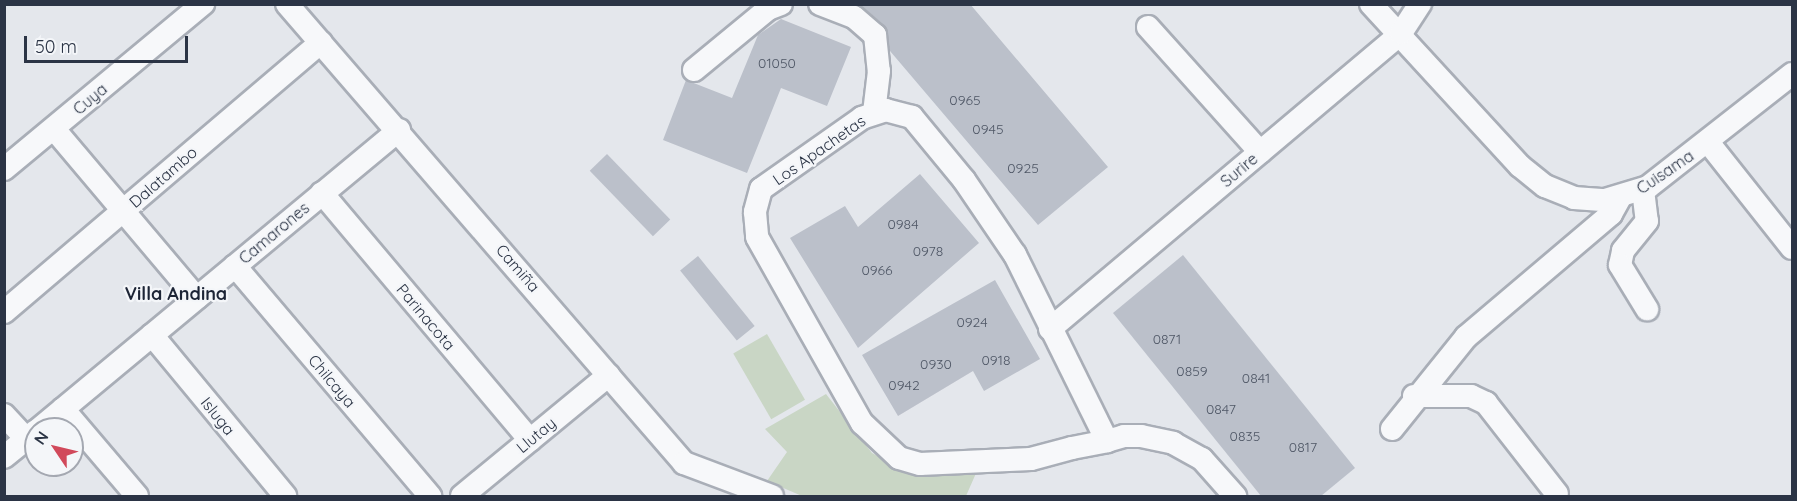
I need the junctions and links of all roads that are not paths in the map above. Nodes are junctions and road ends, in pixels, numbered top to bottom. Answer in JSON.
{"nodes":[{"id":1,"x":203,"y":4,"type":"edge"},
{"id":2,"x":287,"y":4,"type":"edge"},
{"id":3,"x":781,"y":4,"type":"edge"},
{"id":4,"x":820,"y":4,"type":"edge"},
{"id":5,"x":1371,"y":4,"type":"edge"},
{"id":6,"x":1420,"y":4,"type":"edge"},
{"id":7,"x":1148,"y":27,"type":"dead end"},
{"id":8,"x":1401,"y":33,"type":"junction"},
{"id":9,"x":321,"y":42,"type":"junction"},
{"id":10,"x":694,"y":70,"type":"dead end"},
{"id":11,"x":1792,"y":74,"type":"edge"},
{"id":12,"x":874,"y":113,"type":"junction"},
{"id":13,"x":54,"y":129,"type":"junction"},
{"id":14,"x":399,"y":130,"type":"junction"},
{"id":15,"x":1708,"y":142,"type":"junction"},
{"id":16,"x":1260,"y":152,"type":"junction"},
{"id":17,"x":4,"y":170,"type":"edge"},
{"id":18,"x":1643,"y":190,"type":"junction"},
{"id":19,"x":322,"y":193,"type":"junction"},
{"id":20,"x":1620,"y":198,"type":"junction"},
{"id":21,"x":123,"y":212,"type":"junction"},
{"id":22,"x":1792,"y":248,"type":"edge"},
{"id":23,"x":235,"y":266,"type":"junction"},
{"id":24,"x":197,"y":298,"type":"junction"},
{"id":25,"x":1647,"y":309,"type":"dead end"},
{"id":26,"x":4,"y":312,"type":"edge"},
{"id":27,"x":1050,"y":329,"type":"junction"},
{"id":28,"x":152,"y":335,"type":"junction"},
{"id":29,"x":609,"y":375,"type":"junction"},
{"id":30,"x":1414,"y":396,"type":"junction"},
{"id":31,"x":63,"y":409,"type":"junction"},
{"id":32,"x":4,"y":415,"type":"edge"},
{"id":33,"x":53,"y":417,"type":"edge"},
{"id":34,"x":24,"y":427,"type":"edge"},
{"id":35,"x":1392,"y":429,"type":"dead end"},
{"id":36,"x":530,"y":440,"type":"junction"},
{"id":37,"x":24,"y":441,"type":"edge"},
{"id":38,"x":1107,"y":441,"type":"junction"},
{"id":39,"x":4,"y":458,"type":"edge"},
{"id":40,"x":478,"y":492,"type":"edge"},
{"id":41,"x":1557,"y":494,"type":"dead end"},
{"id":42,"x":137,"y":496,"type":"edge"},
{"id":43,"x":285,"y":496,"type":"edge"},
{"id":44,"x":430,"y":496,"type":"edge"},
{"id":45,"x":772,"y":496,"type":"edge"},
{"id":46,"x":1235,"y":496,"type":"edge"}],
"edges":[{"from":1,"to":13,"type":"street","name":"Cuya"},
{"from":2,"to":9,"type":"street","name":"Camiña"},
{"from":3,"to":10,"type":"street"},
{"from":4,"to":12,"type":"street"},
{"from":5,"to":8,"type":"street","name":"Cuisama"},
{"from":6,"to":8,"type":"street","name":"Surire"},
{"from":7,"to":16,"type":"street"},
{"from":8,"to":16,"type":"street","name":"Surire"},
{"from":8,"to":20,"type":"street","name":"Cuisama"},
{"from":9,"to":14,"type":"street","name":"Camiña"},
{"from":9,"to":21,"type":"street","name":"Dalatambo"},
{"from":11,"to":15,"type":"street","name":"Cuisama"},
{"from":12,"to":27,"type":"street","name":"Los Apachetas"},
{"from":12,"to":38,"type":"street","name":"Los Apachetas"},
{"from":13,"to":17,"type":"street","name":"Cuya"},
{"from":13,"to":21,"type":"street"},
{"from":14,"to":19,"type":"street","name":"Camarones"},
{"from":14,"to":29,"type":"street","name":"Camiña"},
{"from":15,"to":18,"type":"street","name":"Cuisama"},
{"from":15,"to":22,"type":"street"},
{"from":16,"to":27,"type":"street","name":"Surire"},
{"from":18,"to":20,"type":"street","name":"Cuisama"},
{"from":18,"to":25,"type":"street"},
{"from":19,"to":23,"type":"street","name":"Camarones"},
{"from":19,"to":36,"type":"street","name":"Parinacota"},
{"from":20,"to":30,"type":"street"},
{"from":21,"to":24,"type":"street"},
{"from":21,"to":26,"type":"street","name":"Dalatambo"},
{"from":23,"to":24,"type":"street","name":"Camarones"},
{"from":23,"to":44,"type":"street","name":"Chilcaya"},
{"from":24,"to":28,"type":"street","name":"Camarones"},
{"from":27,"to":38,"type":"street","name":"Los Apachetas"},
{"from":28,"to":31,"type":"street","name":"Camarones"},
{"from":28,"to":43,"type":"street","name":"Isluga"},
{"from":29,"to":36,"type":"street","name":"Llutay"},
{"from":29,"to":45,"type":"street","name":"Camiña"},
{"from":30,"to":35,"type":"street"},
{"from":30,"to":41,"type":"street"},
{"from":31,"to":33,"type":"street","name":"Camarones"},
{"from":31,"to":42,"type":"street"},
{"from":32,"to":34,"type":"street"},
{"from":36,"to":40,"type":"street","name":"Llutay"},
{"from":37,"to":39,"type":"street","name":"Camarones"},
{"from":38,"to":46,"type":"street","name":"Los Apachetas"}]}
